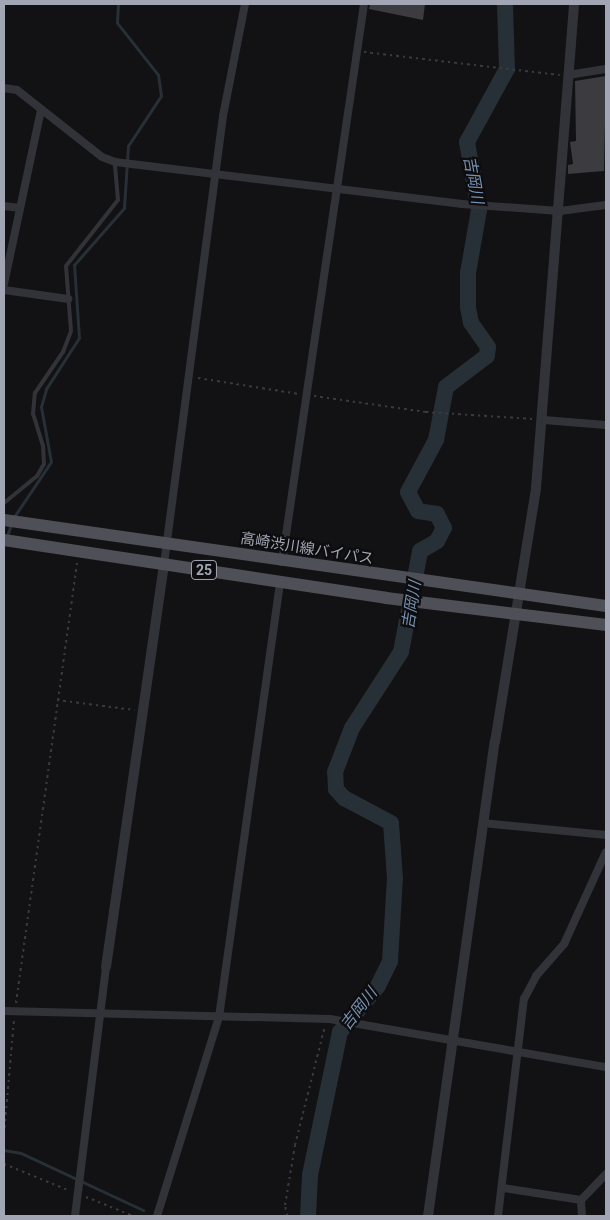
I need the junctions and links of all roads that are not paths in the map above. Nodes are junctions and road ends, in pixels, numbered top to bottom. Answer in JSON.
{"nodes":[{"id":1,"x":245,"y":4,"type":"edge"},
{"id":2,"x":364,"y":4,"type":"edge"},
{"id":3,"x":574,"y":4,"type":"edge"},
{"id":4,"x":606,"y":69,"type":"edge"},
{"id":5,"x":568,"y":75,"type":"junction"},
{"id":6,"x":4,"y":88,"type":"edge"},
{"id":7,"x":41,"y":110,"type":"junction"},
{"id":8,"x":118,"y":161,"type":"junction"},
{"id":9,"x":215,"y":173,"type":"junction"},
{"id":10,"x":336,"y":188,"type":"junction"},
{"id":11,"x":606,"y":205,"type":"edge"},
{"id":12,"x":4,"y":206,"type":"edge"},
{"id":13,"x":20,"y":208,"type":"junction"},
{"id":14,"x":560,"y":211,"type":"junction"},
{"id":15,"x":4,"y":284,"type":"edge"},
{"id":16,"x":4,"y":290,"type":"edge"},
{"id":17,"x":68,"y":299,"type":"junction"},
{"id":18,"x":544,"y":420,"type":"junction"},
{"id":19,"x":606,"y":425,"type":"edge"},
{"id":20,"x":4,"y":503,"type":"edge"},
{"id":21,"x":5,"y":520,"type":"edge"},
{"id":22,"x":4,"y":540,"type":"edge"},
{"id":23,"x":167,"y":544,"type":"junction"},
{"id":24,"x":282,"y":562,"type":"junction"},
{"id":25,"x":164,"y":564,"type":"junction"},
{"id":26,"x":280,"y":582,"type":"junction"},
{"id":27,"x":520,"y":597,"type":"junction"},
{"id":28,"x":606,"y":606,"type":"edge"},
{"id":29,"x":518,"y":616,"type":"junction"},
{"id":30,"x":606,"y":625,"type":"edge"},
{"id":31,"x":483,"y":823,"type":"junction"},
{"id":32,"x":606,"y":836,"type":"edge"},
{"id":33,"x":606,"y":852,"type":"edge"},
{"id":34,"x":106,"y":967,"type":"joint"},
{"id":35,"x":4,"y":1011,"type":"edge"},
{"id":36,"x":100,"y":1016,"type":"junction"},
{"id":37,"x":219,"y":1017,"type":"junction"},
{"id":38,"x":453,"y":1041,"type":"junction"},
{"id":39,"x":515,"y":1049,"type":"junction"},
{"id":40,"x":606,"y":1067,"type":"edge"},
{"id":41,"x":606,"y":1174,"type":"edge"},
{"id":42,"x":502,"y":1188,"type":"junction"},
{"id":43,"x":581,"y":1200,"type":"junction"},
{"id":44,"x":75,"y":1216,"type":"edge"},
{"id":45,"x":157,"y":1216,"type":"edge"},
{"id":46,"x":428,"y":1216,"type":"edge"},
{"id":47,"x":498,"y":1216,"type":"edge"},
{"id":48,"x":582,"y":1216,"type":"edge"}],
"edges":[{"from":1,"to":9,"type":"street"},
{"from":2,"to":10,"type":"street"},
{"from":3,"to":5,"type":"street"},
{"from":4,"to":5,"type":"street"},
{"from":5,"to":14,"type":"street"},
{"from":6,"to":7,"type":"street"},
{"from":7,"to":8,"type":"street"},
{"from":7,"to":13,"type":"street"},
{"from":8,"to":9,"type":"street"},
{"from":8,"to":17,"type":"lane"},
{"from":9,"to":10,"type":"street"},
{"from":9,"to":23,"type":"street"},
{"from":10,"to":14,"type":"street"},
{"from":10,"to":24,"type":"street"},
{"from":11,"to":14,"type":"street"},
{"from":12,"to":13,"type":"street"},
{"from":13,"to":15,"type":"street"},
{"from":14,"to":18,"type":"street"},
{"from":16,"to":17,"type":"street"},
{"from":17,"to":20,"type":"lane"},
{"from":18,"to":19,"type":"street"},
{"from":18,"to":27,"type":"street"},
{"from":21,"to":23,"type":"main road","name":"高崎渋川線バイパス","number":"25"},
{"from":22,"to":25,"type":"main road","number":"25"},
{"from":23,"to":24,"type":"main road","name":"高崎渋川線バイパス","number":"25"},
{"from":23,"to":25,"type":"street"},
{"from":24,"to":27,"type":"main road","name":"高崎渋川線バイパス","number":"25"},
{"from":25,"to":26,"type":"main road","number":"25"},
{"from":25,"to":34,"type":"street"},
{"from":26,"to":29,"type":"main road","number":"25"},
{"from":26,"to":37,"type":"street"},
{"from":27,"to":28,"type":"main road","name":"高崎渋川線バイパス","number":"25"},
{"from":27,"to":29,"type":"street"},
{"from":29,"to":30,"type":"main road","number":"25"},
{"from":29,"to":31,"type":"street"},
{"from":31,"to":32,"type":"street"},
{"from":31,"to":38,"type":"street"},
{"from":33,"to":39,"type":"street"},
{"from":34,"to":36,"type":"street"},
{"from":35,"to":36,"type":"street"},
{"from":36,"to":37,"type":"street"},
{"from":36,"to":44,"type":"street"},
{"from":37,"to":38,"type":"street"},
{"from":37,"to":45,"type":"street"},
{"from":38,"to":39,"type":"street"},
{"from":38,"to":46,"type":"street"},
{"from":39,"to":40,"type":"street"},
{"from":39,"to":42,"type":"street"},
{"from":41,"to":43,"type":"street"},
{"from":42,"to":43,"type":"street"},
{"from":42,"to":47,"type":"street"},
{"from":43,"to":48,"type":"street"}]}
